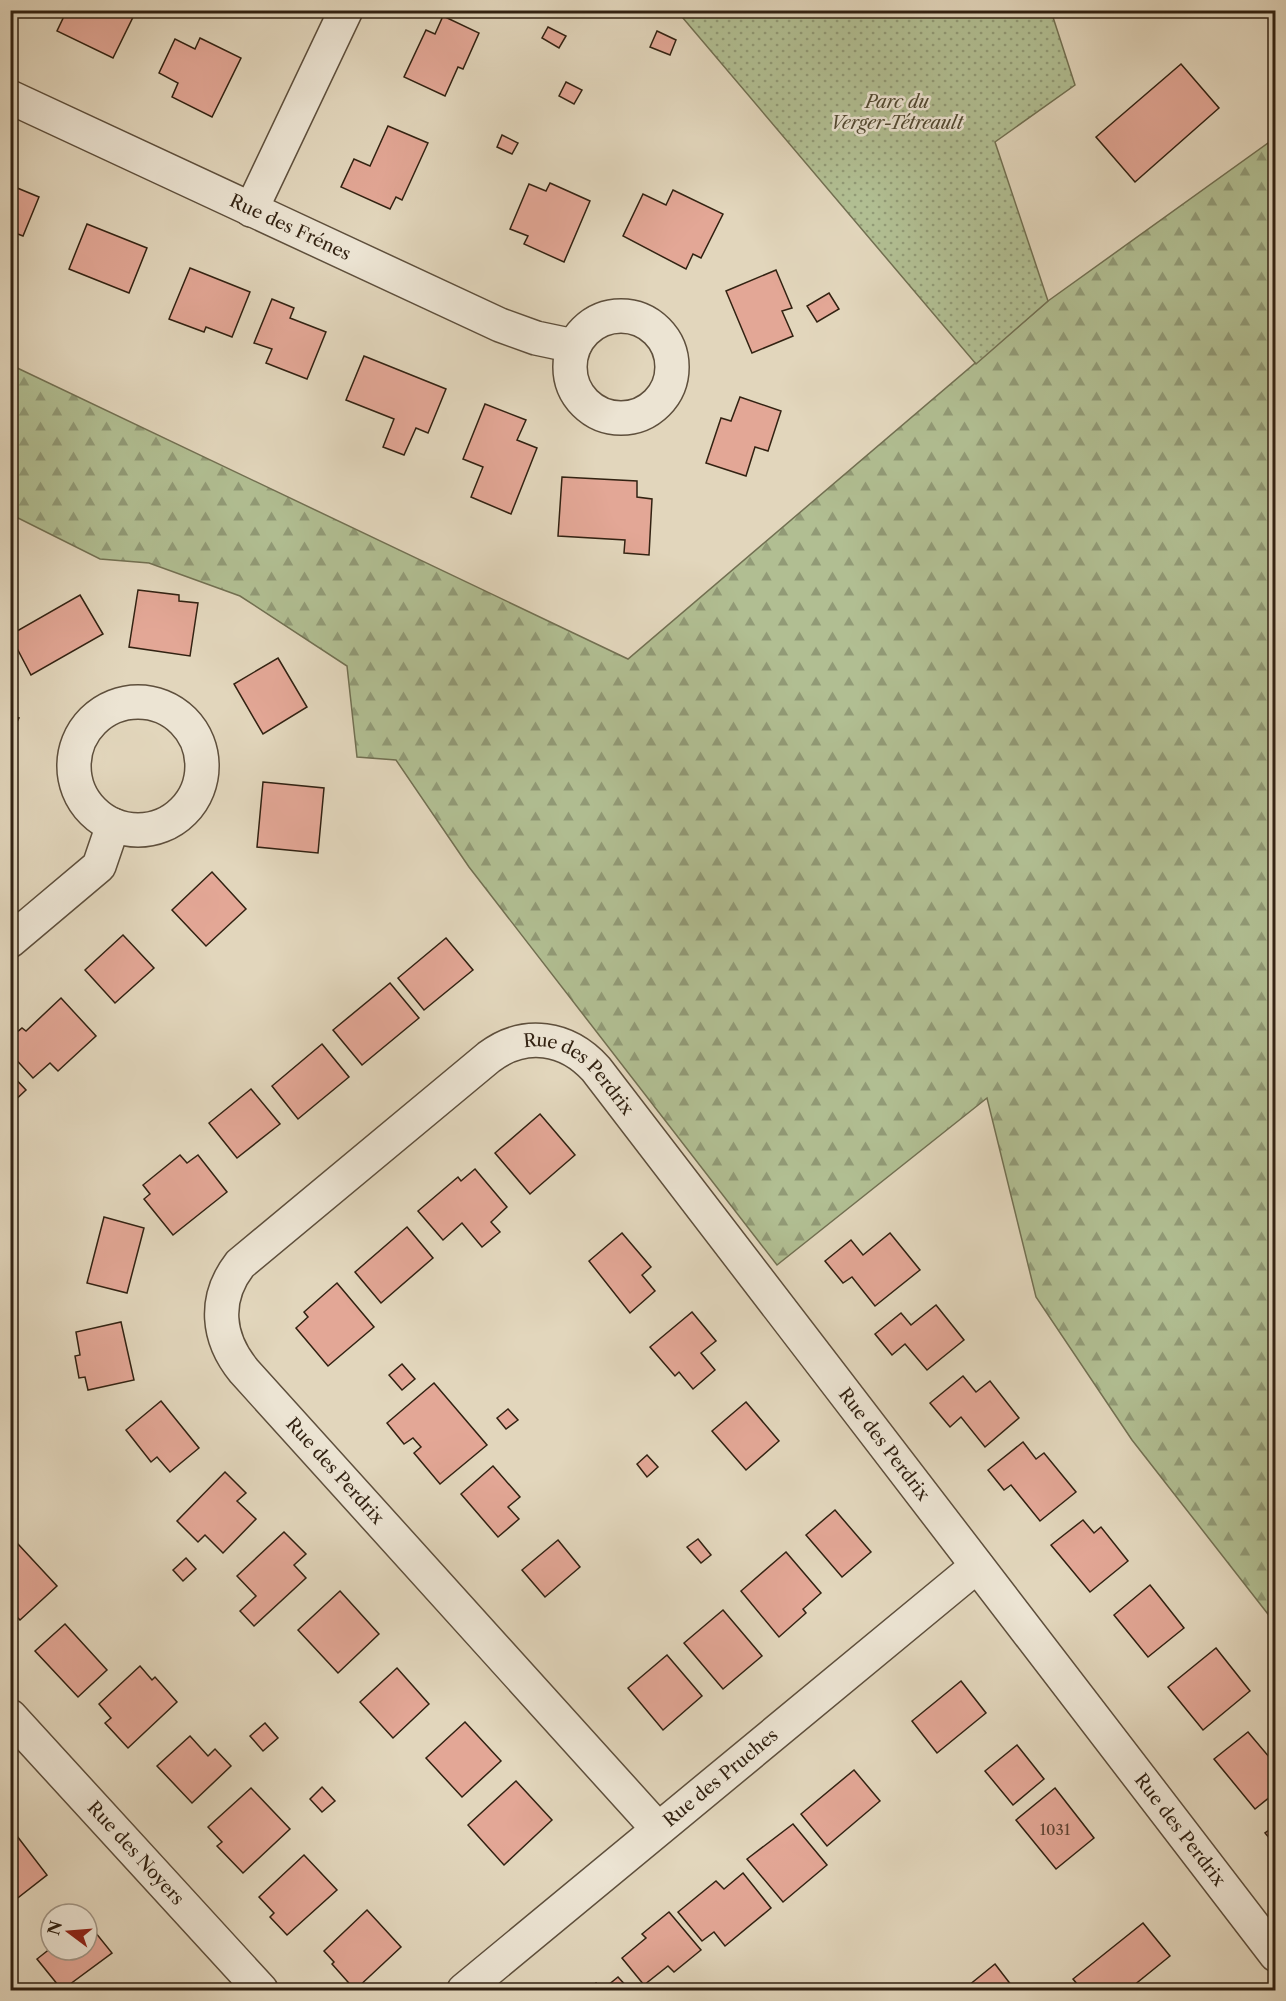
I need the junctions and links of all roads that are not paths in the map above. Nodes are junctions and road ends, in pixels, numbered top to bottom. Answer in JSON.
{"nodes":[{"id":1,"x":346,"y":10,"type":"edge"},
{"id":2,"x":10,"y":98,"type":"edge"},
{"id":3,"x":251,"y":210,"type":"junction"},
{"id":4,"x":574,"y":346,"type":"dead end"},
{"id":5,"x":113,"y":825,"type":"dead end"},
{"id":6,"x":10,"y":941,"type":"edge"},
{"id":7,"x":977,"y":1566,"type":"junction"},
{"id":8,"x":10,"y":1716,"type":"edge"},
{"id":9,"x":658,"y":1829,"type":"junction"},
{"id":10,"x":1275,"y":1955,"type":"edge"},
{"id":11,"x":261,"y":1990,"type":"edge"},
{"id":12,"x":464,"y":1990,"type":"edge"}],
"edges":[{"from":1,"to":3,"type":"street"},
{"from":2,"to":3,"type":"street","name":"Rue des Frénes"},
{"from":3,"to":4,"type":"street","name":"Rue des Frénes"},
{"from":5,"to":6,"type":"street"},
{"from":7,"to":9,"type":"street","name":"Rue des Pruches"},
{"from":7,"to":9,"type":"street","name":"Rue des Perdrix"},
{"from":7,"to":10,"type":"street","name":"Rue des Perdrix"},
{"from":8,"to":11,"type":"street","name":"Rue des Noyers"},
{"from":9,"to":12,"type":"street","name":"Rue des Pruches"}]}
